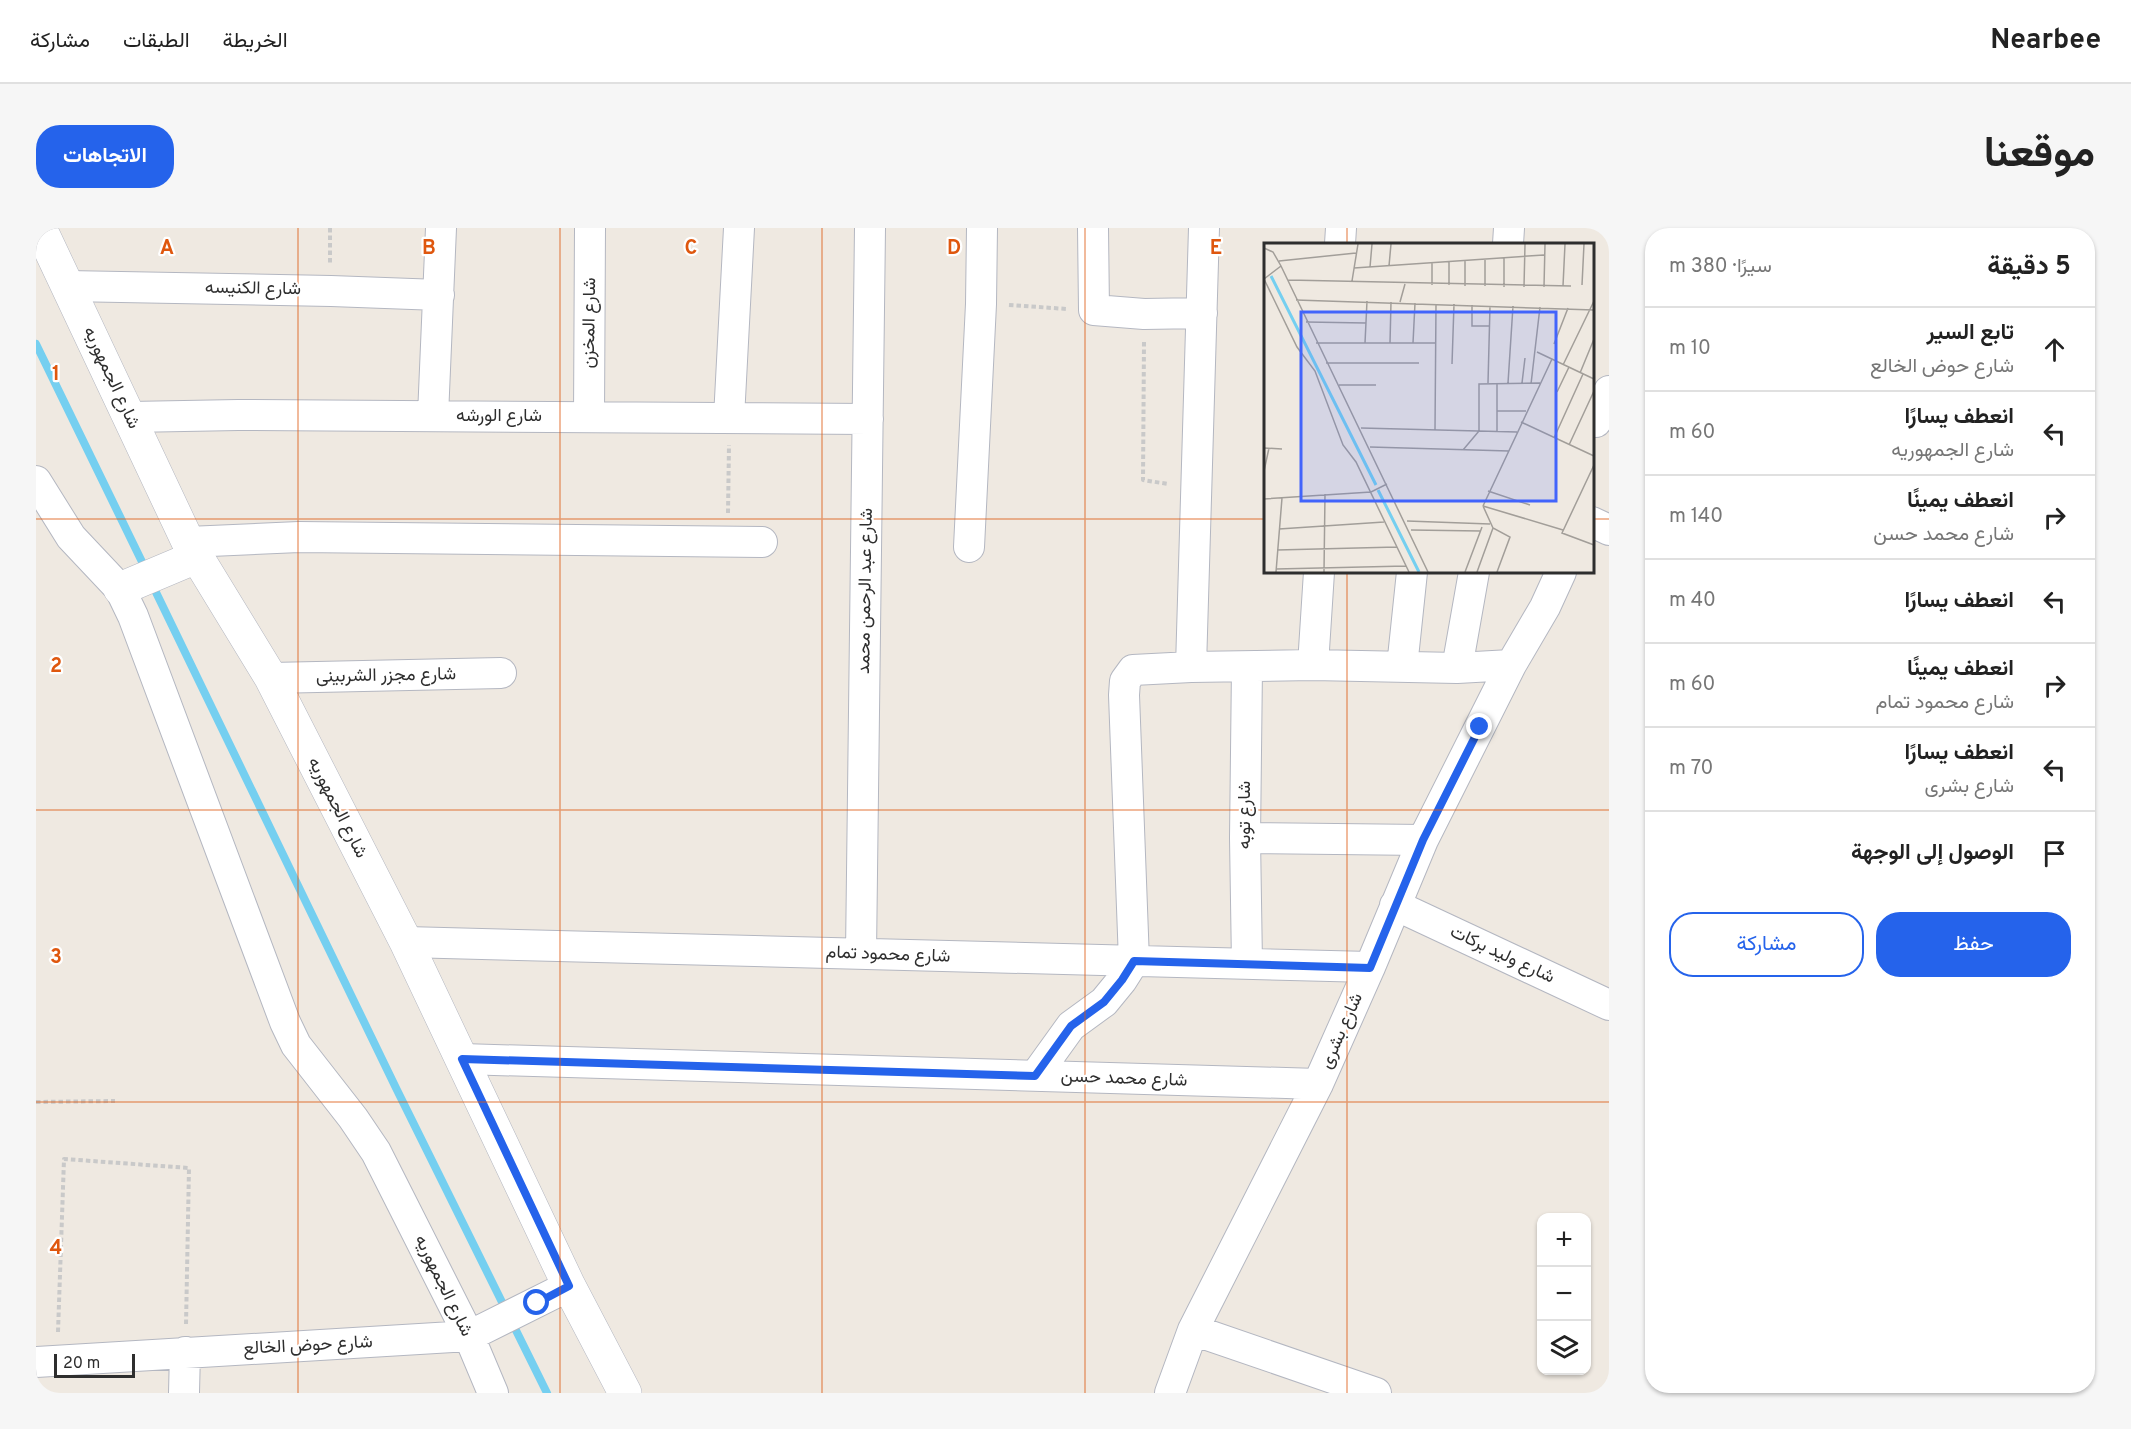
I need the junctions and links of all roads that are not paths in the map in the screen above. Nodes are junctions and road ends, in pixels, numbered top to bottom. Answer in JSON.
{"nodes":[{"id":1,"x":40,"y":228,"type":"edge"},
{"id":2,"x":441,"y":228,"type":"edge"},
{"id":3,"x":591,"y":228,"type":"edge"},
{"id":4,"x":739,"y":228,"type":"edge"},
{"id":5,"x":870,"y":228,"type":"edge"},
{"id":6,"x":982,"y":228,"type":"edge"},
{"id":7,"x":1093,"y":228,"type":"edge"},
{"id":8,"x":1204,"y":228,"type":"edge"},
{"id":9,"x":1341,"y":228,"type":"edge"},
{"id":10,"x":1509,"y":228,"type":"edge"},
{"id":11,"x":1340,"y":243,"type":"edge"},
{"id":12,"x":1508,"y":243,"type":"edge"},
{"id":13,"x":67,"y":286,"type":"junction"},
{"id":14,"x":438,"y":295,"type":"junction"},
{"id":15,"x":1202,"y":313,"type":"junction"},
{"id":16,"x":1609,"y":391,"type":"edge"},
{"id":17,"x":433,"y":416,"type":"junction"},
{"id":18,"x":130,"y":417,"type":"junction"},
{"id":19,"x":589,"y":417,"type":"junction"},
{"id":20,"x":729,"y":418,"type":"junction"},
{"id":21,"x":868,"y":419,"type":"junction"},
{"id":22,"x":1596,"y":422,"type":"dead end"},
{"id":23,"x":36,"y":481,"type":"edge"},
{"id":24,"x":1594,"y":522,"type":"edge"},
{"id":25,"x":1609,"y":530,"type":"edge"},
{"id":26,"x":762,"y":542,"type":"dead end"},
{"id":27,"x":969,"y":547,"type":"dead end"},
{"id":28,"x":187,"y":554,"type":"junction"},
{"id":29,"x":1319,"y":573,"type":"edge"},
{"id":30,"x":1412,"y":573,"type":"edge"},
{"id":31,"x":1474,"y":573,"type":"edge"},
{"id":32,"x":1561,"y":573,"type":"edge"},
{"id":33,"x":127,"y":586,"type":"junction"},
{"id":34,"x":1313,"y":665,"type":"junction"},
{"id":35,"x":1511,"y":665,"type":"junction"},
{"id":36,"x":1191,"y":667,"type":"junction"},
{"id":37,"x":1247,"y":667,"type":"junction"},
{"id":38,"x":1402,"y":667,"type":"junction"},
{"id":39,"x":1457,"y":668,"type":"junction"},
{"id":40,"x":501,"y":673,"type":"dead end"},
{"id":41,"x":271,"y":678,"type":"junction"},
{"id":42,"x":1245,"y":838,"type":"junction"},
{"id":43,"x":1423,"y":840,"type":"junction"},
{"id":44,"x":1395,"y":905,"type":"junction"},
{"id":45,"x":406,"y":942,"type":"junction"},
{"id":46,"x":861,"y":954,"type":"junction"},
{"id":47,"x":1134,"y":961,"type":"junction"},
{"id":48,"x":1247,"y":964,"type":"junction"},
{"id":49,"x":1370,"y":968,"type":"junction"},
{"id":50,"x":1606,"y":997,"type":"edge"},
{"id":51,"x":462,"y":1059,"type":"junction"},
{"id":52,"x":1035,"y":1076,"type":"junction"},
{"id":53,"x":1318,"y":1084,"type":"junction"},
{"id":54,"x":569,"y":1286,"type":"junction"},
{"id":55,"x":1193,"y":1330,"type":"junction"},
{"id":56,"x":481,"y":1331,"type":"junction"},
{"id":57,"x":185,"y":1352,"type":"junction"},
{"id":58,"x":46,"y":1361,"type":"edge"},
{"id":59,"x":184,"y":1393,"type":"edge"},
{"id":60,"x":493,"y":1393,"type":"edge"},
{"id":61,"x":625,"y":1393,"type":"edge"},
{"id":62,"x":1170,"y":1393,"type":"edge"},
{"id":63,"x":1376,"y":1393,"type":"edge"}],
"edges":[{"from":1,"to":13,"type":"street","name":"شارع الجمهوريه"},
{"from":2,"to":14,"type":"street"},
{"from":3,"to":19,"type":"street","name":"شارع المخزن"},
{"from":4,"to":20,"type":"street"},
{"from":5,"to":21,"type":"street","name":"شارع عبد الرحمن محمد"},
{"from":6,"to":27,"type":"street"},
{"from":7,"to":15,"type":"street"},
{"from":8,"to":15,"type":"street"},
{"from":9,"to":11,"type":"street"},
{"from":10,"to":12,"type":"street"},
{"from":13,"to":14,"type":"street","name":"شارع الكنيسه"},
{"from":13,"to":18,"type":"street","name":"شارع الجمهوريه"},
{"from":14,"to":17,"type":"street"},
{"from":15,"to":36,"type":"street"},
{"from":16,"to":22,"type":"street"},
{"from":17,"to":18,"type":"street","name":"شارع الورشه"},
{"from":17,"to":19,"type":"street","name":"شارع الورشه"},
{"from":18,"to":28,"type":"street","name":"شارع الجمهوريه"},
{"from":19,"to":20,"type":"street","name":"شارع الورشه"},
{"from":20,"to":21,"type":"street","name":"شارع الورشه"},
{"from":21,"to":46,"type":"street","name":"شارع عبد الرحمن محمد"},
{"from":23,"to":33,"type":"street","name":"شارع الجمهوريه"},
{"from":24,"to":25,"type":"street"},
{"from":26,"to":28,"type":"street"},
{"from":28,"to":33,"type":"street"},
{"from":28,"to":41,"type":"street","name":"شارع الجمهوريه"},
{"from":29,"to":34,"type":"street"},
{"from":30,"to":38,"type":"street"},
{"from":31,"to":39,"type":"street"},
{"from":32,"to":35,"type":"street","name":"شارع بشرى"},
{"from":33,"to":56,"type":"street","name":"شارع الجمهوريه"},
{"from":34,"to":37,"type":"street"},
{"from":34,"to":38,"type":"street"},
{"from":35,"to":39,"type":"street"},
{"from":35,"to":43,"type":"street","name":"شارع بشرى"},
{"from":36,"to":37,"type":"street"},
{"from":36,"to":47,"type":"street"},
{"from":37,"to":42,"type":"street","name":"شارع توبه"},
{"from":38,"to":39,"type":"street"},
{"from":40,"to":41,"type":"street","name":"شارع مجزر الشربينى"},
{"from":41,"to":45,"type":"street","name":"شارع الجمهوريه"},
{"from":42,"to":43,"type":"street"},
{"from":42,"to":48,"type":"street","name":"شارع توبه"},
{"from":43,"to":44,"type":"street","name":"شارع بشرى"},
{"from":44,"to":49,"type":"street","name":"شارع بشرى"},
{"from":44,"to":50,"type":"street","name":"شارع وليد بركات"},
{"from":45,"to":46,"type":"street","name":"شارع محمود تمام"},
{"from":45,"to":51,"type":"street","name":"شارع الجمهوريه"},
{"from":46,"to":47,"type":"street","name":"شارع محمود تمام"},
{"from":47,"to":48,"type":"street","name":"شارع محمود تمام"},
{"from":47,"to":52,"type":"street"},
{"from":48,"to":49,"type":"street","name":"شارع محمود تمام"},
{"from":49,"to":53,"type":"street","name":"شارع بشرى"},
{"from":51,"to":52,"type":"street","name":"شارع محمد حسن"},
{"from":51,"to":54,"type":"street","name":"شارع الجمهوريه"},
{"from":52,"to":53,"type":"street","name":"شارع محمد حسن"},
{"from":53,"to":55,"type":"street","name":"شارع بشرى"},
{"from":54,"to":56,"type":"street","name":"شارع حوض الخالع"},
{"from":54,"to":61,"type":"street","name":"شارع الجمهوريه"},
{"from":55,"to":62,"type":"street","name":"شارع بشرى"},
{"from":55,"to":63,"type":"street"},
{"from":56,"to":57,"type":"street","name":"شارع حوض الخالع"},
{"from":56,"to":60,"type":"street","name":"شارع الجمهوريه"},
{"from":57,"to":58,"type":"street","name":"شارع حوض الخالع"},
{"from":57,"to":59,"type":"street"}]}
